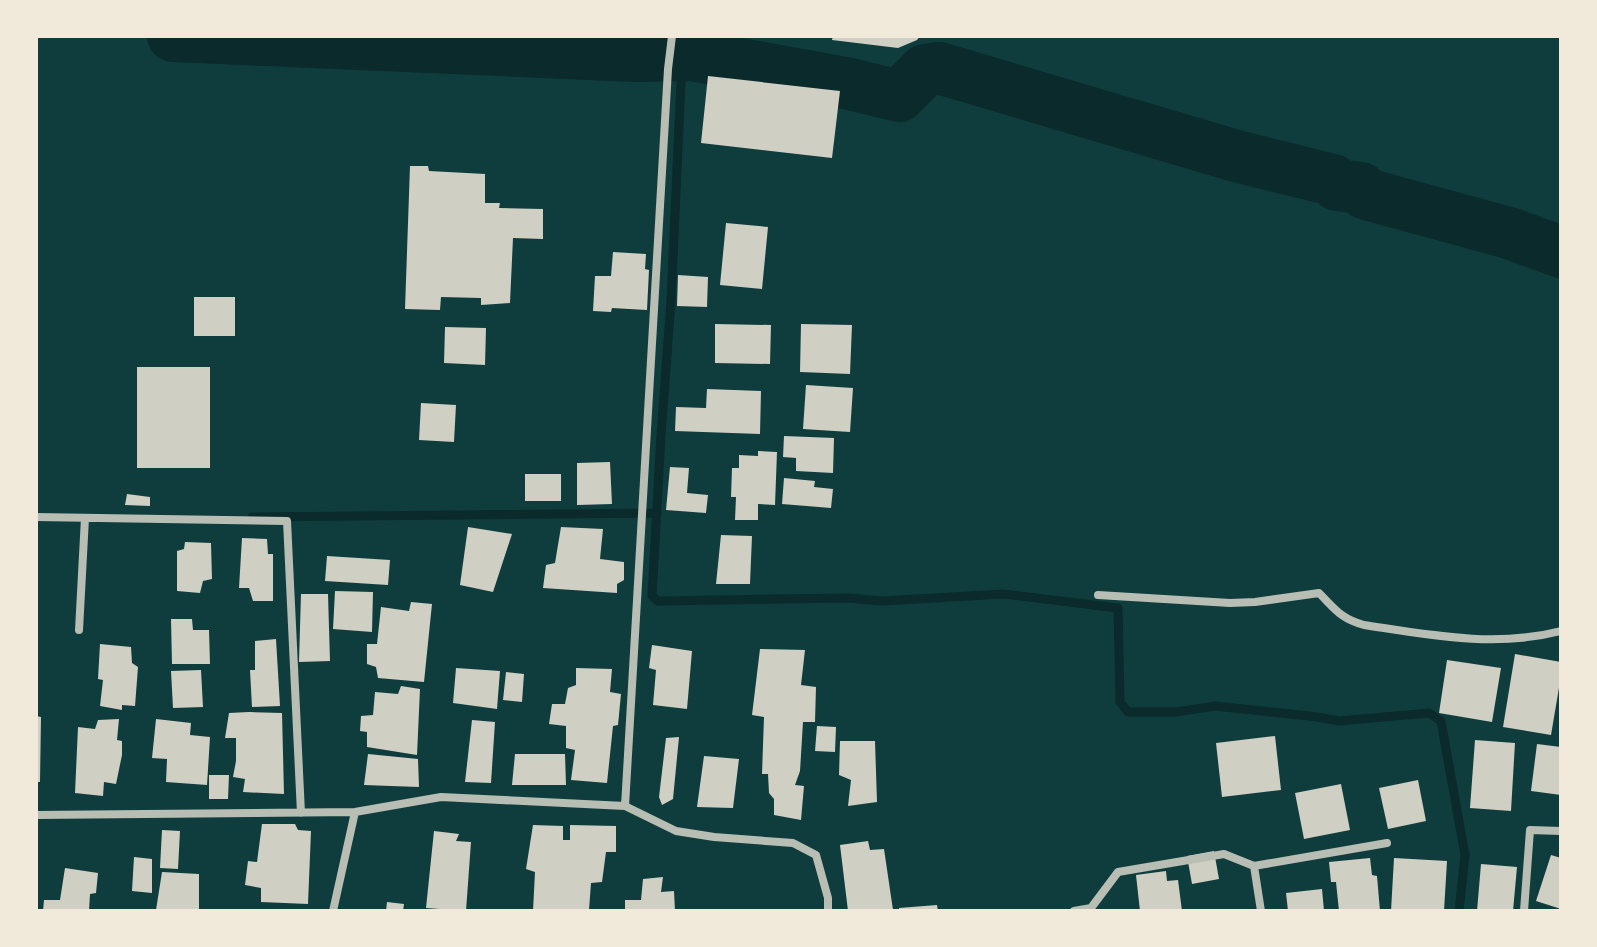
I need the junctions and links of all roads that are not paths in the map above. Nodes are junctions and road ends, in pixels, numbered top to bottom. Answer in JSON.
{"nodes":[{"id":1,"x":672,"y":37,"type":"edge"},
{"id":2,"x":36,"y":517,"type":"edge"},
{"id":3,"x":85,"y":518,"type":"junction"},
{"id":4,"x":1098,"y":595,"type":"dead end"},
{"id":5,"x":79,"y":630,"type":"dead end"},
{"id":6,"x":1561,"y":631,"type":"edge"},
{"id":7,"x":625,"y":806,"type":"junction"},
{"id":8,"x":355,"y":812,"type":"junction"},
{"id":9,"x":301,"y":813,"type":"junction"},
{"id":10,"x":36,"y":815,"type":"edge"},
{"id":11,"x":1561,"y":831,"type":"edge"},
{"id":12,"x":1387,"y":843,"type":"dead end"},
{"id":13,"x":1254,"y":866,"type":"junction"},
{"id":14,"x":333,"y":911,"type":"edge"},
{"id":15,"x":828,"y":911,"type":"edge"},
{"id":16,"x":1074,"y":911,"type":"edge"},
{"id":17,"x":1261,"y":911,"type":"edge"},
{"id":18,"x":1524,"y":911,"type":"edge"}],
"edges":[{"from":1,"to":7,"type":"street"},
{"from":2,"to":3,"type":"street"},
{"from":3,"to":5,"type":"street"},
{"from":3,"to":9,"type":"street"},
{"from":4,"to":6,"type":"street"},
{"from":7,"to":8,"type":"street"},
{"from":7,"to":15,"type":"street"},
{"from":8,"to":9,"type":"street"},
{"from":8,"to":14,"type":"street"},
{"from":9,"to":10,"type":"street"},
{"from":11,"to":18,"type":"street"},
{"from":12,"to":13,"type":"street"},
{"from":13,"to":16,"type":"street"},
{"from":13,"to":17,"type":"street"}]}
